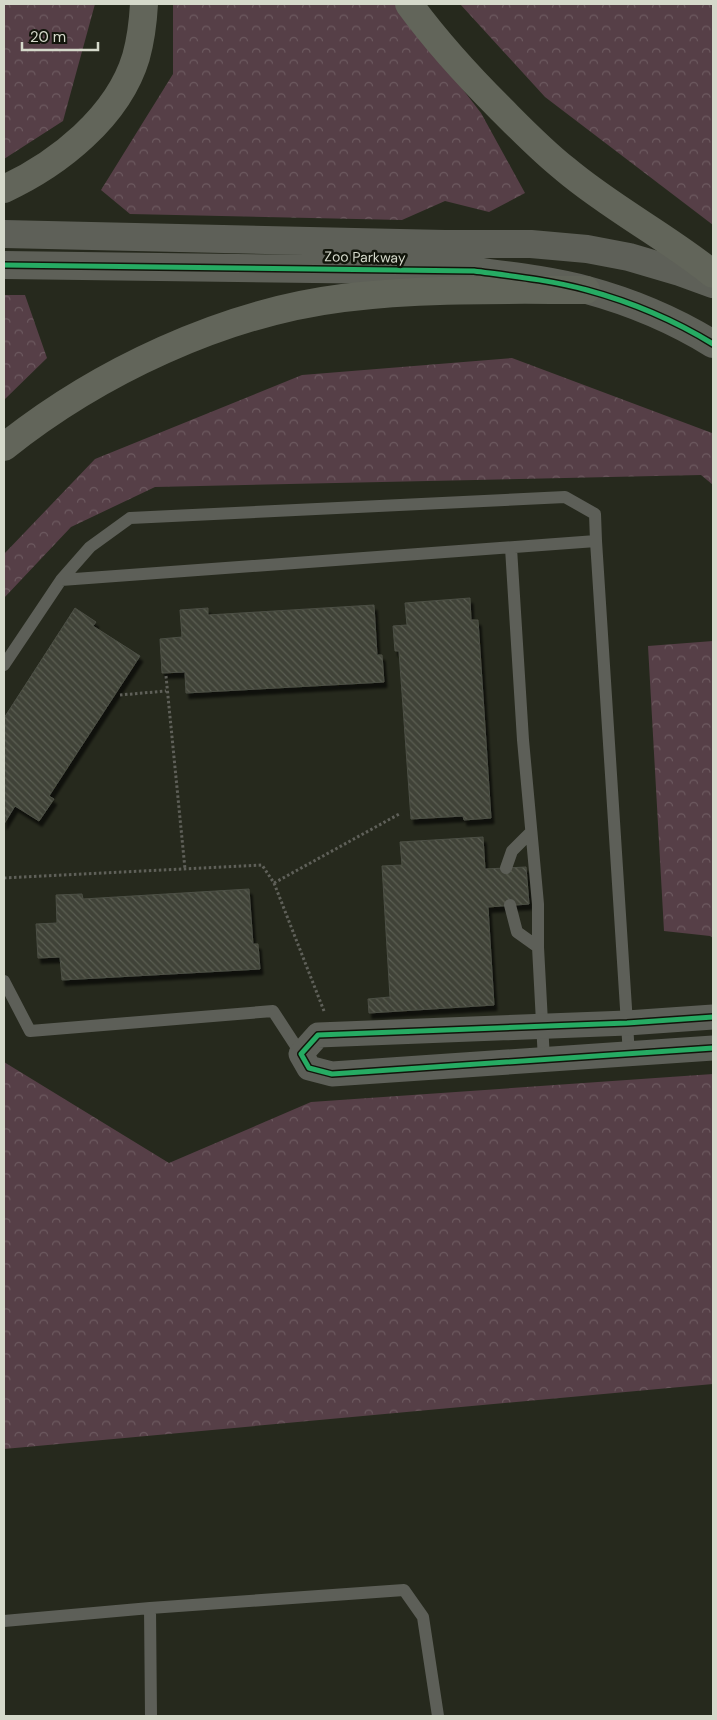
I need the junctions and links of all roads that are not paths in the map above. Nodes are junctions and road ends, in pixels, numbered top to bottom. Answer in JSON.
{"nodes":[{"id":1,"x":144,"y":4,"type":"edge"},
{"id":2,"x":409,"y":4,"type":"edge"},
{"id":3,"x":4,"y":189,"type":"edge"},
{"id":4,"x":4,"y":234,"type":"edge"},
{"id":5,"x":4,"y":265,"type":"edge"},
{"id":6,"x":713,"y":274,"type":"edge"},
{"id":7,"x":713,"y":284,"type":"edge"},
{"id":8,"x":586,"y":290,"type":"junction"},
{"id":9,"x":713,"y":344,"type":"edge"},
{"id":10,"x":4,"y":447,"type":"edge"},
{"id":11,"x":596,"y":541,"type":"junction"},
{"id":12,"x":511,"y":548,"type":"junction"},
{"id":13,"x":61,"y":580,"type":"junction"},
{"id":14,"x":4,"y":665,"type":"edge"},
{"id":15,"x":531,"y":832,"type":"junction"},
{"id":16,"x":506,"y":868,"type":"dead end"},
{"id":17,"x":510,"y":905,"type":"dead end"},
{"id":18,"x":538,"y":947,"type":"junction"},
{"id":19,"x":4,"y":980,"type":"edge"},
{"id":20,"x":713,"y":1017,"type":"edge"},
{"id":21,"x":626,"y":1023,"type":"junction"},
{"id":22,"x":543,"y":1026,"type":"junction"},
{"id":23,"x":713,"y":1048,"type":"edge"},
{"id":24,"x":301,"y":1054,"type":"junction"},
{"id":25,"x":628,"y":1055,"type":"junction"},
{"id":26,"x":544,"y":1060,"type":"junction"},
{"id":27,"x":150,"y":1608,"type":"junction"},
{"id":28,"x":4,"y":1621,"type":"edge"},
{"id":29,"x":151,"y":1716,"type":"edge"},
{"id":30,"x":438,"y":1716,"type":"edge"}],
"edges":[{"from":1,"to":3,"type":"highway"},
{"from":2,"to":6,"type":"highway"},
{"from":4,"to":7,"type":"street","name":"Zoo Parkway"},
{"from":5,"to":8,"type":"street","name":"Zoo Parkway"},
{"from":8,"to":9,"type":"street","name":"Zoo Parkway"},
{"from":8,"to":10,"type":"highway"},
{"from":11,"to":12,"type":"lane"},
{"from":11,"to":13,"type":"lane"},
{"from":11,"to":21,"type":"lane"},
{"from":12,"to":13,"type":"lane"},
{"from":12,"to":15,"type":"lane"},
{"from":13,"to":14,"type":"lane"},
{"from":15,"to":16,"type":"lane"},
{"from":15,"to":18,"type":"lane"},
{"from":17,"to":18,"type":"lane"},
{"from":18,"to":22,"type":"lane"},
{"from":19,"to":24,"type":"lane"},
{"from":20,"to":21,"type":"street"},
{"from":21,"to":22,"type":"street"},
{"from":21,"to":25,"type":"lane"},
{"from":22,"to":24,"type":"street"},
{"from":22,"to":26,"type":"lane"},
{"from":23,"to":25,"type":"street"},
{"from":24,"to":26,"type":"street"},
{"from":25,"to":26,"type":"street"},
{"from":27,"to":28,"type":"lane"},
{"from":27,"to":29,"type":"lane"},
{"from":27,"to":30,"type":"lane"}]}
